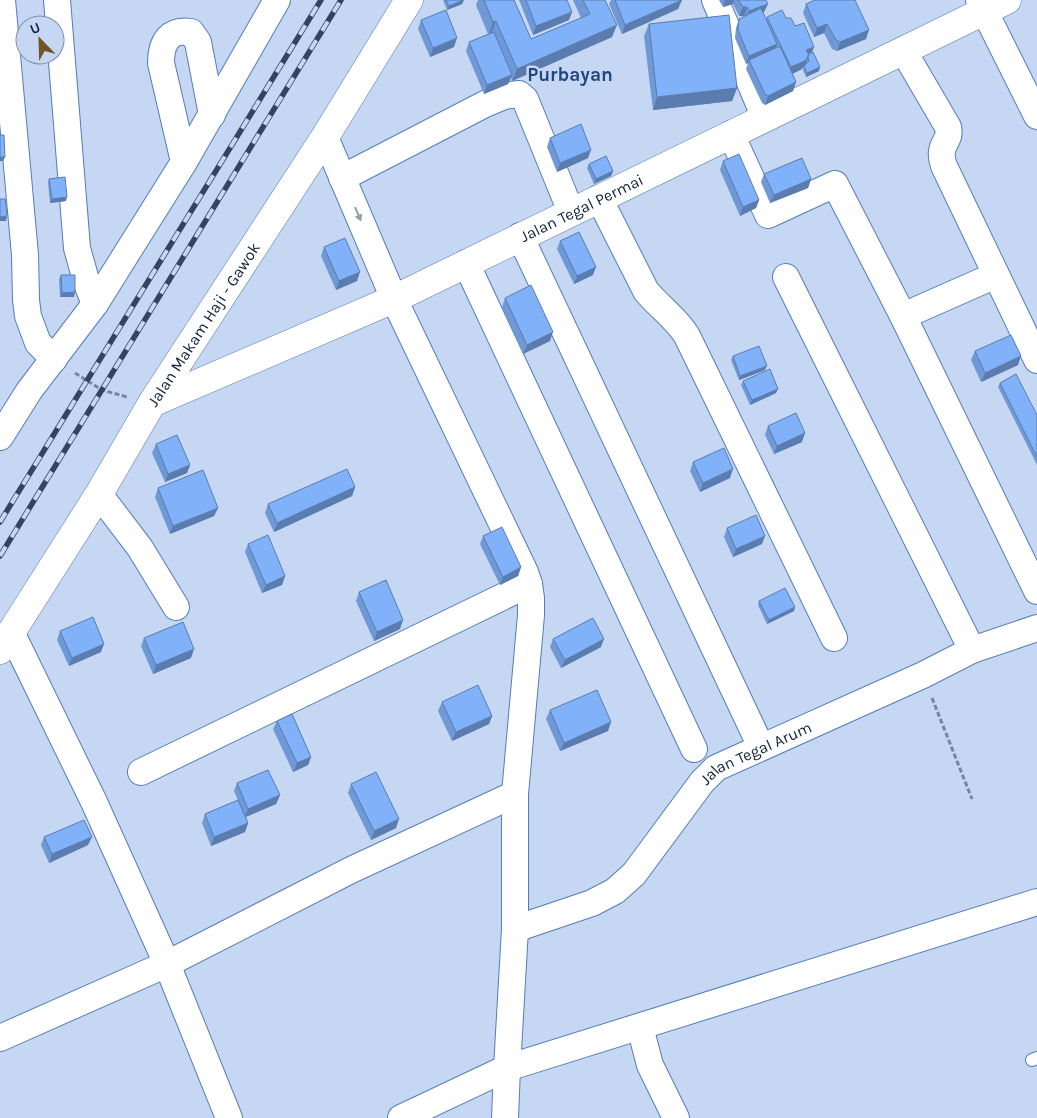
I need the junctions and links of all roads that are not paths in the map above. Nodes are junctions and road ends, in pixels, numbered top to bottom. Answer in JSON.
{"nodes":[{"id":1,"x":2,"y":0,"type":"edge"},
{"id":2,"x":58,"y":0,"type":"edge"},
{"id":3,"x":277,"y":0,"type":"edge"},
{"id":4,"x":409,"y":0,"type":"edge"},
{"id":5,"x":715,"y":0,"type":"edge"},
{"id":6,"x":990,"y":4,"type":"edge"},
{"id":7,"x":903,"y":50,"type":"junction"},
{"id":8,"x":212,"y":115,"type":"junction"},
{"id":9,"x":1037,"y":116,"type":"edge"},
{"id":10,"x":765,"y":118,"type":"junction"},
{"id":11,"x":731,"y":134,"type":"junction"},
{"id":12,"x":325,"y":137,"type":"junction"},
{"id":13,"x":184,"y":162,"type":"junction"},
{"id":14,"x":342,"y":178,"type":"junction"},
{"id":15,"x":599,"y":198,"type":"junction"},
{"id":16,"x":571,"y":212,"type":"junction"},
{"id":17,"x":520,"y":236,"type":"junction"},
{"id":18,"x":466,"y":263,"type":"junction"},
{"id":19,"x":996,"y":275,"type":"junction"},
{"id":20,"x":786,"y":277,"type":"dead end"},
{"id":21,"x":394,"y":299,"type":"junction"},
{"id":22,"x":95,"y":304,"type":"junction"},
{"id":23,"x":903,"y":316,"type":"junction"},
{"id":24,"x":54,"y":360,"type":"junction"},
{"id":25,"x":1037,"y":360,"type":"edge"},
{"id":26,"x":152,"y":404,"type":"junction"},
{"id":27,"x":0,"y":436,"type":"edge"},
{"id":28,"x":99,"y":494,"type":"junction"},
{"id":29,"x":529,"y":584,"type":"junction"},
{"id":30,"x":1037,"y":591,"type":"edge"},
{"id":31,"x":176,"y":607,"type":"dead end"},
{"id":32,"x":1037,"y":628,"type":"edge"},
{"id":33,"x":834,"y":638,"type":"dead end"},
{"id":34,"x":6,"y":641,"type":"edge"},
{"id":35,"x":972,"y":650,"type":"junction"},
{"id":36,"x":761,"y":747,"type":"junction"},
{"id":37,"x":694,"y":749,"type":"dead end"},
{"id":38,"x":141,"y":772,"type":"dead end"},
{"id":39,"x":514,"y":794,"type":"junction"},
{"id":40,"x":1037,"y":902,"type":"edge"},
{"id":41,"x":515,"y":929,"type":"junction"},
{"id":42,"x":167,"y":964,"type":"junction"},
{"id":43,"x":640,"y":1026,"type":"junction"},
{"id":44,"x":0,"y":1038,"type":"edge"},
{"id":45,"x":507,"y":1068,"type":"junction"},
{"id":46,"x":229,"y":1118,"type":"edge"},
{"id":47,"x":401,"y":1118,"type":"edge"},
{"id":48,"x":505,"y":1118,"type":"edge"},
{"id":49,"x":676,"y":1118,"type":"edge"}],
"edges":[{"from":1,"to":24,"type":"street"},
{"from":2,"to":22,"type":"street"},
{"from":3,"to":8,"type":"street"},
{"from":4,"to":12,"type":"street","name":"Jalan Makam Haji - Gawok"},
{"from":5,"to":10,"type":"street"},
{"from":6,"to":7,"type":"street","name":"Jalan Tegal Permai"},
{"from":6,"to":9,"type":"street"},
{"from":7,"to":10,"type":"street","name":"Jalan Tegal Permai"},
{"from":7,"to":19,"type":"street"},
{"from":8,"to":13,"type":"street"},
{"from":8,"to":13,"type":"street"},
{"from":10,"to":11,"type":"street","name":"Jalan Tegal Permai"},
{"from":11,"to":15,"type":"street","name":"Jalan Tegal Permai"},
{"from":11,"to":23,"type":"street"},
{"from":12,"to":14,"type":"street"},
{"from":12,"to":26,"type":"street","name":"Jalan Makam Haji - Gawok"},
{"from":13,"to":22,"type":"street"},
{"from":14,"to":16,"type":"street"},
{"from":14,"to":21,"type":"street","one_way":true},
{"from":15,"to":16,"type":"street","name":"Jalan Tegal Permai"},
{"from":15,"to":33,"type":"street"},
{"from":16,"to":17,"type":"street","name":"Jalan Tegal Permai"},
{"from":17,"to":18,"type":"street","name":"Jalan Tegal Permai"},
{"from":17,"to":36,"type":"street"},
{"from":18,"to":21,"type":"street","name":"Jalan Tegal Permai"},
{"from":18,"to":37,"type":"street"},
{"from":19,"to":23,"type":"street"},
{"from":19,"to":25,"type":"street"},
{"from":20,"to":35,"type":"street"},
{"from":21,"to":26,"type":"street","name":"Jalan Tegal Permai"},
{"from":21,"to":29,"type":"street"},
{"from":22,"to":24,"type":"street"},
{"from":23,"to":30,"type":"street"},
{"from":24,"to":27,"type":"street"},
{"from":26,"to":28,"type":"street","name":"Jalan Makam Haji - Gawok"},
{"from":28,"to":31,"type":"street"},
{"from":28,"to":34,"type":"street","name":"Jalan Makam Haji - Gawok"},
{"from":29,"to":38,"type":"street"},
{"from":29,"to":39,"type":"street"},
{"from":32,"to":35,"type":"street","name":"Jalan Tegal Arum"},
{"from":34,"to":42,"type":"street"},
{"from":35,"to":36,"type":"street","name":"Jalan Tegal Arum"},
{"from":36,"to":41,"type":"street","name":"Jalan Tegal Arum"},
{"from":39,"to":41,"type":"street"},
{"from":39,"to":42,"type":"street"},
{"from":40,"to":43,"type":"street"},
{"from":41,"to":45,"type":"street"},
{"from":42,"to":44,"type":"street"},
{"from":42,"to":46,"type":"street"},
{"from":43,"to":45,"type":"street"},
{"from":43,"to":49,"type":"street"},
{"from":45,"to":47,"type":"street"},
{"from":45,"to":48,"type":"street"}]}
